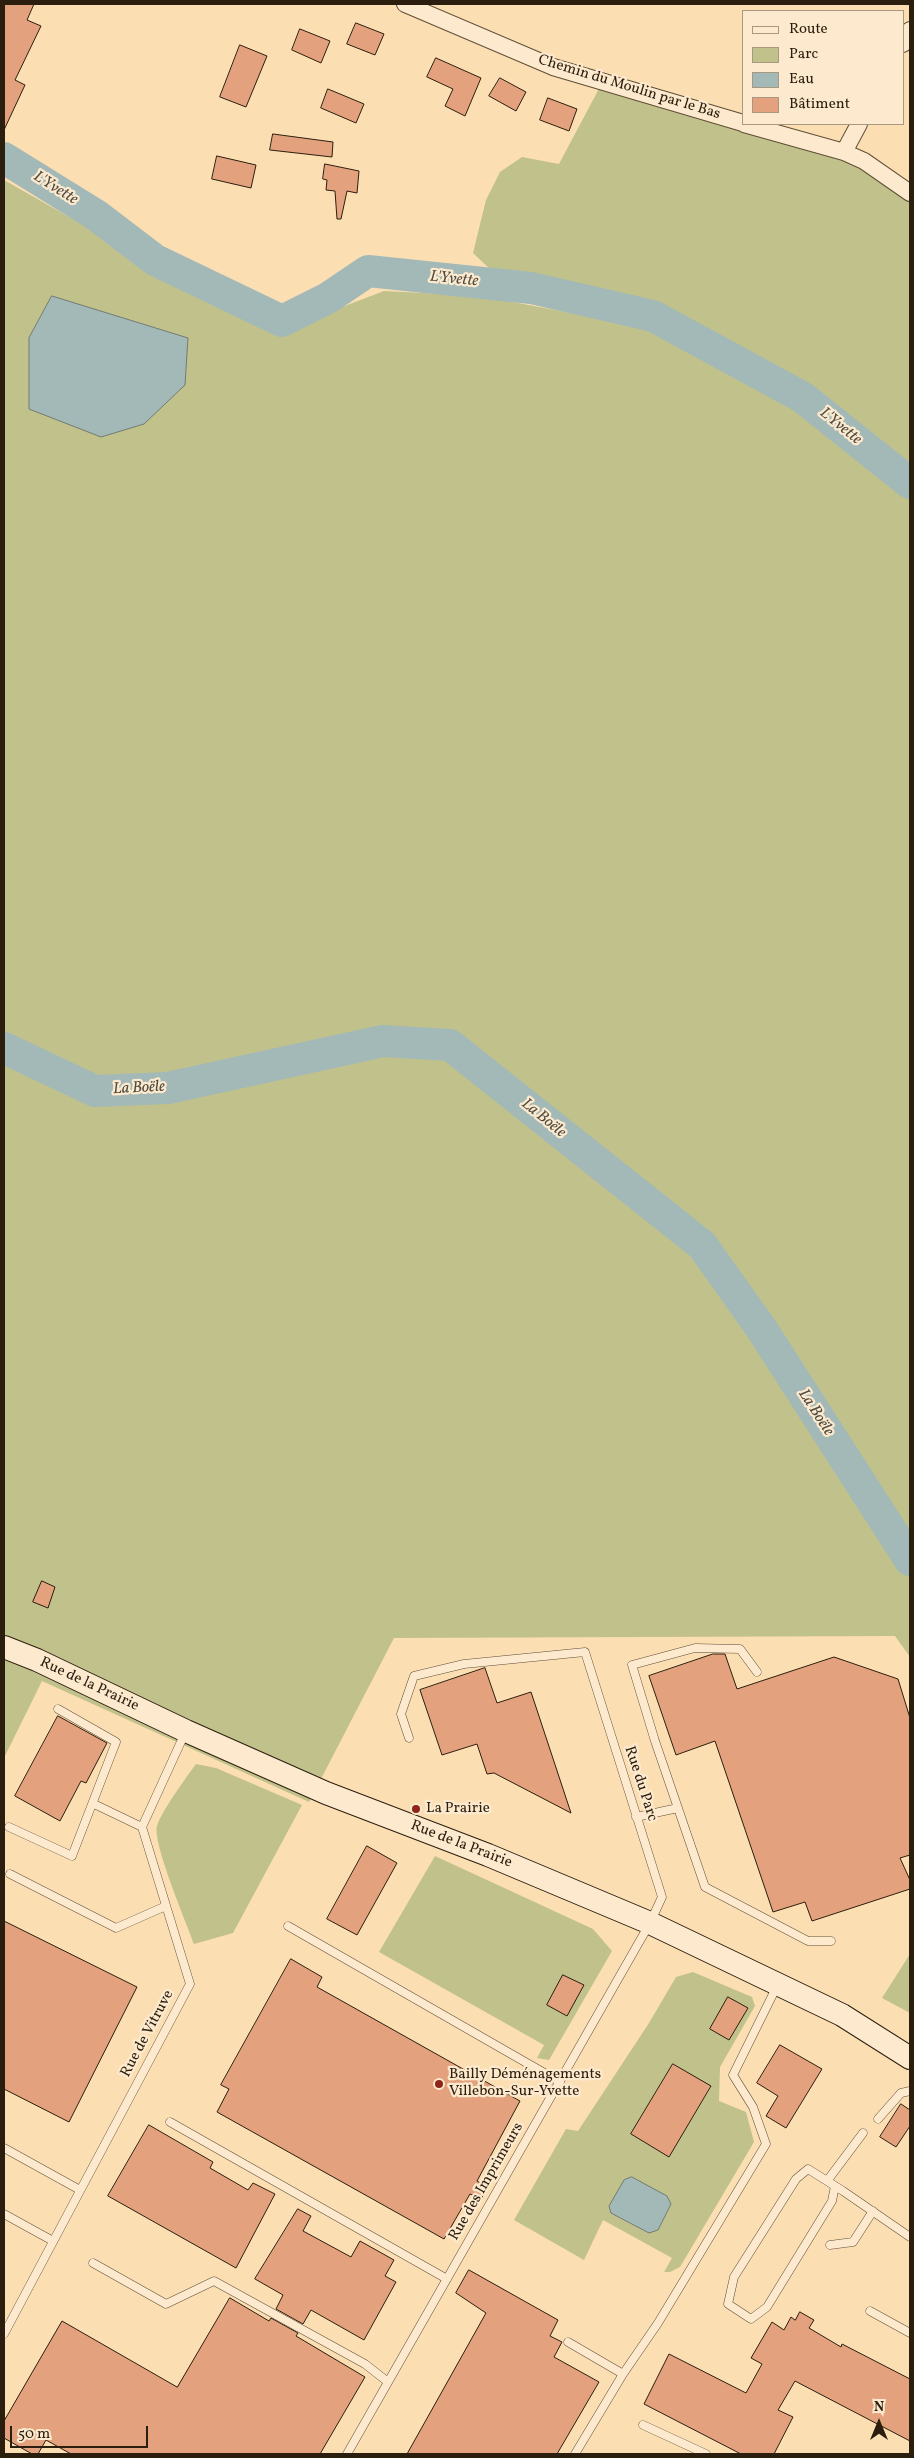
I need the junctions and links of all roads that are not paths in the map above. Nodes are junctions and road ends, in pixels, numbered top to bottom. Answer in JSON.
{"nodes":[{"id":1,"x":405,"y":4,"type":"edge"},
{"id":2,"x":910,"y":30,"type":"edge"},
{"id":3,"x":904,"y":42,"type":"edge"},
{"id":4,"x":742,"y":124,"type":"edge"},
{"id":5,"x":747,"y":125,"type":"edge"},
{"id":6,"x":858,"y":125,"type":"edge"},
{"id":7,"x":844,"y":152,"type":"junction"},
{"id":8,"x":910,"y":193,"type":"edge"},
{"id":9,"x":4,"y":1648,"type":"edge"},
{"id":10,"x":757,"y":1672,"type":"dead end"},
{"id":11,"x":58,"y":1709,"type":"dead end"},
{"id":12,"x":186,"y":1731,"type":"junction"},
{"id":13,"x":409,"y":1738,"type":"dead end"},
{"id":14,"x":94,"y":1804,"type":"junction"},
{"id":15,"x":678,"y":1808,"type":"junction"},
{"id":16,"x":636,"y":1817,"type":"junction"},
{"id":17,"x":9,"y":1827,"type":"dead end"},
{"id":18,"x":142,"y":1827,"type":"junction"},
{"id":19,"x":10,"y":1874,"type":"dead end"},
{"id":20,"x":166,"y":1906,"type":"junction"},
{"id":21,"x":650,"y":1923,"type":"junction"},
{"id":22,"x":288,"y":1926,"type":"dead end"},
{"id":23,"x":832,"y":1941,"type":"dead end"},
{"id":24,"x":778,"y":1984,"type":"junction"},
{"id":25,"x":910,"y":2058,"type":"edge"},
{"id":26,"x":560,"y":2082,"type":"junction"},
{"id":27,"x":910,"y":2090,"type":"edge"},
{"id":28,"x":878,"y":2119,"type":"dead end"},
{"id":29,"x":170,"y":2122,"type":"dead end"},
{"id":30,"x":863,"y":2133,"type":"dead end"},
{"id":31,"x":4,"y":2148,"type":"edge"},
{"id":32,"x":827,"y":2181,"type":"junction"},
{"id":33,"x":835,"y":2186,"type":"junction"},
{"id":34,"x":80,"y":2190,"type":"junction"},
{"id":35,"x":873,"y":2211,"type":"junction"},
{"id":36,"x":4,"y":2214,"type":"edge"},
{"id":37,"x":910,"y":2237,"type":"edge"},
{"id":38,"x":53,"y":2241,"type":"junction"},
{"id":39,"x":830,"y":2245,"type":"dead end"},
{"id":40,"x":93,"y":2263,"type":"dead end"},
{"id":41,"x":447,"y":2279,"type":"junction"},
{"id":42,"x":870,"y":2311,"type":"dead end"},
{"id":43,"x":910,"y":2333,"type":"edge"},
{"id":44,"x":4,"y":2334,"type":"edge"},
{"id":45,"x":568,"y":2342,"type":"dead end"},
{"id":46,"x":623,"y":2374,"type":"junction"},
{"id":47,"x":388,"y":2382,"type":"junction"},
{"id":48,"x":643,"y":2425,"type":"dead end"},
{"id":49,"x":347,"y":2454,"type":"edge"},
{"id":50,"x":575,"y":2454,"type":"edge"},
{"id":51,"x":706,"y":2454,"type":"edge"}],
"edges":[{"from":1,"to":4,"type":"street","name":"Chemin du Moulin par le Bas"},
{"from":2,"to":3,"type":"street"},
{"from":5,"to":7,"type":"street","name":"Chemin du Moulin par le Bas"},
{"from":6,"to":7,"type":"street"},
{"from":7,"to":8,"type":"street","name":"Chemin du Moulin par le Bas"},
{"from":9,"to":12,"type":"street","name":"Rue de la Prairie"},
{"from":10,"to":15,"type":"lane"},
{"from":11,"to":14,"type":"lane"},
{"from":12,"to":18,"type":"lane"},
{"from":12,"to":21,"type":"street","name":"Rue de la Prairie"},
{"from":13,"to":16,"type":"lane","name":"Rue du Parc"},
{"from":14,"to":17,"type":"lane"},
{"from":14,"to":18,"type":"lane"},
{"from":15,"to":16,"type":"lane"},
{"from":15,"to":23,"type":"lane"},
{"from":16,"to":21,"type":"lane","name":"Rue du Parc"},
{"from":18,"to":20,"type":"lane","name":"Rue de Vitruve"},
{"from":19,"to":20,"type":"lane"},
{"from":20,"to":34,"type":"lane","name":"Rue de Vitruve"},
{"from":21,"to":24,"type":"street","name":"Rue de la Prairie"},
{"from":21,"to":26,"type":"lane","name":"Rue des Imprimeurs"},
{"from":22,"to":26,"type":"lane"},
{"from":24,"to":25,"type":"street","name":"Rue de la Prairie"},
{"from":24,"to":46,"type":"lane"},
{"from":26,"to":41,"type":"lane","name":"Rue des Imprimeurs"},
{"from":27,"to":28,"type":"lane"},
{"from":29,"to":41,"type":"lane"},
{"from":30,"to":32,"type":"lane"},
{"from":31,"to":34,"type":"lane"},
{"from":32,"to":33,"type":"lane"},
{"from":32,"to":33,"type":"lane"},
{"from":33,"to":35,"type":"lane"},
{"from":34,"to":38,"type":"lane","name":"Rue de Vitruve"},
{"from":35,"to":37,"type":"lane"},
{"from":35,"to":39,"type":"lane"},
{"from":36,"to":38,"type":"lane"},
{"from":38,"to":44,"type":"lane","name":"Rue de Vitruve"},
{"from":40,"to":47,"type":"lane"},
{"from":41,"to":47,"type":"lane","name":"Rue des Imprimeurs"},
{"from":42,"to":43,"type":"lane"},
{"from":45,"to":46,"type":"lane"},
{"from":46,"to":50,"type":"lane"},
{"from":47,"to":49,"type":"lane","name":"Rue des Imprimeurs"},
{"from":48,"to":51,"type":"lane"}]}
